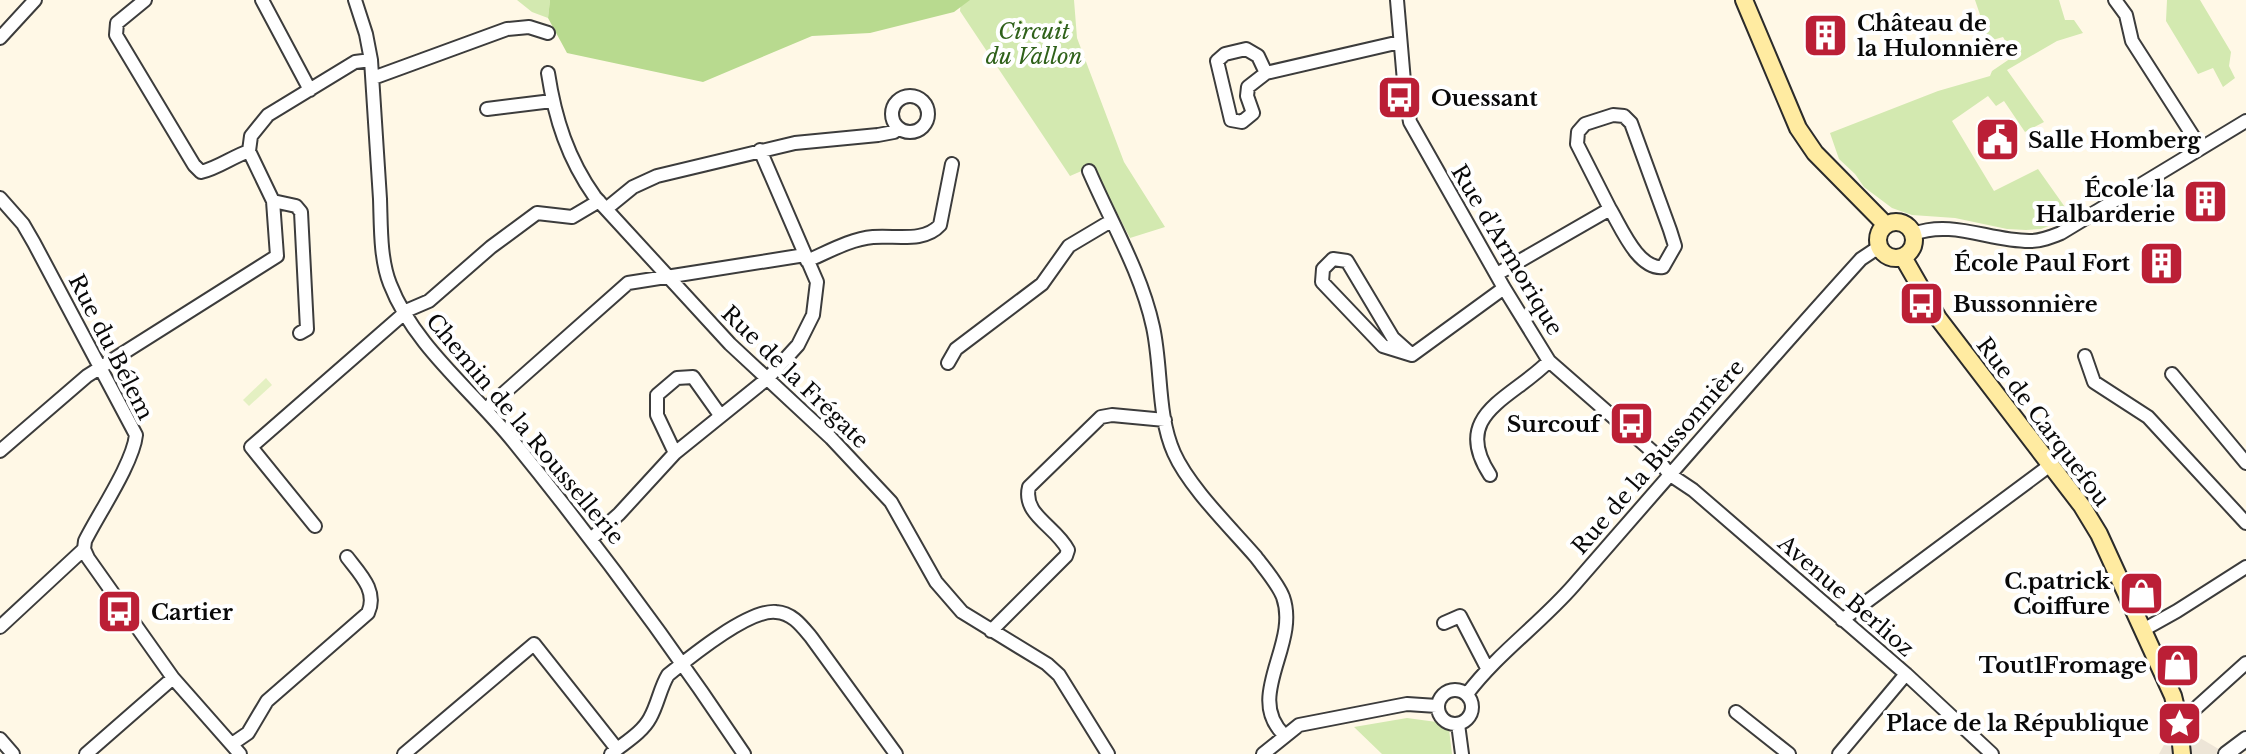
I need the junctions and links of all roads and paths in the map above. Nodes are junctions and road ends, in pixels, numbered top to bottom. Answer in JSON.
{"nodes":[{"id":1,"x":35,"y":0,"type":"edge"},
{"id":2,"x":145,"y":0,"type":"edge"},
{"id":3,"x":262,"y":0,"type":"edge"},
{"id":4,"x":355,"y":0,"type":"edge"},
{"id":5,"x":1397,"y":0,"type":"edge"},
{"id":6,"x":1744,"y":0,"type":"edge"},
{"id":7,"x":2115,"y":0,"type":"edge"},
{"id":8,"x":548,"y":33,"type":"dead end"},
{"id":9,"x":0,"y":38,"type":"edge"},
{"id":10,"x":1400,"y":42,"type":"junction"},
{"id":11,"x":371,"y":60,"type":"junction"},
{"id":12,"x":548,"y":73,"type":"dead end"},
{"id":13,"x":1266,"y":73,"type":"junction"},
{"id":14,"x":373,"y":78,"type":"junction"},
{"id":15,"x":310,"y":90,"type":"junction"},
{"id":16,"x":552,"y":101,"type":"junction"},
{"id":17,"x":487,"y":109,"type":"dead end"},
{"id":18,"x":2246,"y":121,"type":"edge"},
{"id":19,"x":898,"y":128,"type":"dead end"},
{"id":20,"x":2200,"y":147,"type":"junction"},
{"id":21,"x":760,"y":150,"type":"junction"},
{"id":22,"x":249,"y":151,"type":"junction"},
{"id":23,"x":952,"y":164,"type":"dead end"},
{"id":24,"x":1089,"y":171,"type":"dead end"},
{"id":25,"x":0,"y":198,"type":"edge"},
{"id":26,"x":273,"y":201,"type":"junction"},
{"id":27,"x":602,"y":205,"type":"junction"},
{"id":28,"x":1610,"y":209,"type":"junction"},
{"id":29,"x":1111,"y":221,"type":"junction"},
{"id":30,"x":1886,"y":225,"type":"junction"},
{"id":31,"x":1913,"y":234,"type":"junction"},
{"id":32,"x":1881,"y":250,"type":"junction"},
{"id":33,"x":1903,"y":257,"type":"junction"},
{"id":34,"x":806,"y":258,"type":"junction"},
{"id":35,"x":1497,"y":274,"type":"junction"},
{"id":36,"x":667,"y":276,"type":"junction"},
{"id":37,"x":1504,"y":288,"type":"junction"},
{"id":38,"x":404,"y":315,"type":"junction"},
{"id":39,"x":300,"y":333,"type":"dead end"},
{"id":40,"x":1412,"y":355,"type":"junction"},
{"id":41,"x":2085,"y":356,"type":"dead end"},
{"id":42,"x":1549,"y":361,"type":"junction"},
{"id":43,"x":948,"y":363,"type":"dead end"},
{"id":44,"x":100,"y":368,"type":"junction"},
{"id":45,"x":2172,"y":374,"type":"dead end"},
{"id":46,"x":768,"y":378,"type":"junction"},
{"id":47,"x":487,"y":408,"type":"junction"},
{"id":48,"x":720,"y":415,"type":"junction"},
{"id":49,"x":1165,"y":420,"type":"junction"},
{"id":50,"x":0,"y":451,"type":"edge"},
{"id":51,"x":675,"y":453,"type":"junction"},
{"id":52,"x":2246,"y":463,"type":"edge"},
{"id":53,"x":2049,"y":466,"type":"junction"},
{"id":54,"x":1669,"y":474,"type":"junction"},
{"id":55,"x":1490,"y":475,"type":"dead end"},
{"id":56,"x":2246,"y":523,"type":"edge"},
{"id":57,"x":315,"y":526,"type":"dead end"},
{"id":58,"x":592,"y":538,"type":"junction"},
{"id":59,"x":84,"y":549,"type":"junction"},
{"id":60,"x":347,"y":557,"type":"dead end"},
{"id":61,"x":2246,"y":567,"type":"edge"},
{"id":62,"x":1842,"y":620,"type":"junction"},
{"id":63,"x":1444,"y":623,"type":"dead end"},
{"id":64,"x":0,"y":627,"type":"edge"},
{"id":65,"x":2143,"y":630,"type":"junction"},
{"id":66,"x":991,"y":631,"type":"junction"},
{"id":67,"x":684,"y":663,"type":"junction"},
{"id":68,"x":2246,"y":663,"type":"edge"},
{"id":69,"x":1487,"y":668,"type":"junction"},
{"id":70,"x":1906,"y":674,"type":"junction"},
{"id":71,"x":173,"y":678,"type":"junction"},
{"id":72,"x":1467,"y":694,"type":"junction"},
{"id":73,"x":1437,"y":706,"type":"junction"},
{"id":74,"x":2176,"y":710,"type":"junction"},
{"id":75,"x":1736,"y":712,"type":"dead end"},
{"id":76,"x":1458,"y":724,"type":"junction"},
{"id":77,"x":1284,"y":735,"type":"junction"},
{"id":78,"x":0,"y":739,"type":"edge"},
{"id":79,"x":2246,"y":739,"type":"edge"},
{"id":80,"x":236,"y":749,"type":"edge"},
{"id":81,"x":614,"y":752,"type":"edge"},
{"id":82,"x":1466,"y":753,"type":"edge"},
{"id":83,"x":13,"y":754,"type":"edge"},
{"id":84,"x":86,"y":754,"type":"edge"},
{"id":85,"x":404,"y":754,"type":"edge"},
{"id":86,"x":744,"y":754,"type":"edge"},
{"id":87,"x":896,"y":754,"type":"edge"},
{"id":88,"x":1108,"y":754,"type":"edge"},
{"id":89,"x":1263,"y":754,"type":"edge"},
{"id":90,"x":1789,"y":754,"type":"edge"},
{"id":91,"x":1839,"y":754,"type":"edge"},
{"id":92,"x":1992,"y":754,"type":"edge"},
{"id":93,"x":2182,"y":754,"type":"edge"},
{"id":94,"x":2226,"y":754,"type":"edge"}],
"edges":[{"from":1,"to":9,"type":"street"},
{"from":2,"to":22,"type":"street"},
{"from":3,"to":15,"type":"street"},
{"from":4,"to":11,"type":"street","name":"Chemin de la Roussellerie"},
{"from":5,"to":10,"type":"street","name":"Rue d'Armorique"},
{"from":6,"to":30,"type":"main road"},
{"from":7,"to":20,"type":"street"},
{"from":8,"to":14,"type":"street"},
{"from":10,"to":13,"type":"street"},
{"from":10,"to":35,"type":"street","name":"Rue d'Armorique"},
{"from":11,"to":14,"type":"street","name":"Chemin de la Roussellerie"},
{"from":11,"to":15,"type":"street"},
{"from":12,"to":16,"type":"street","name":"Rue de la Frégate"},
{"from":13,"to":13,"type":"street"},
{"from":14,"to":38,"type":"street","name":"Chemin de la Roussellerie"},
{"from":15,"to":22,"type":"street"},
{"from":16,"to":17,"type":"street"},
{"from":16,"to":27,"type":"street","name":"Rue de la Frégate"},
{"from":18,"to":20,"type":"street"},
{"from":19,"to":21,"type":"street"},
{"from":20,"to":31,"type":"street"},
{"from":21,"to":27,"type":"street"},
{"from":21,"to":34,"type":"street"},
{"from":22,"to":26,"type":"street"},
{"from":23,"to":34,"type":"street"},
{"from":24,"to":29,"type":"street"},
{"from":25,"to":44,"type":"street","name":"Rue du Bélem"},
{"from":26,"to":39,"type":"street"},
{"from":26,"to":44,"type":"street"},
{"from":27,"to":36,"type":"street","name":"Rue de la Frégate"},
{"from":27,"to":38,"type":"street"},
{"from":28,"to":28,"type":"street"},
{"from":28,"to":35,"type":"street"},
{"from":29,"to":43,"type":"street"},
{"from":29,"to":49,"type":"street"},
{"from":30,"to":31,"type":"main road"},
{"from":30,"to":32,"type":"main road"},
{"from":31,"to":33,"type":"main road"},
{"from":32,"to":33,"type":"main road"},
{"from":32,"to":54,"type":"street","name":"Rue de la Bussonnière"},
{"from":33,"to":53,"type":"main road","name":"Rue de Carquefou"},
{"from":34,"to":36,"type":"street"},
{"from":34,"to":46,"type":"street"},
{"from":35,"to":37,"type":"street","name":"Rue d'Armorique"},
{"from":36,"to":46,"type":"street","name":"Rue de la Frégate"},
{"from":36,"to":47,"type":"street"},
{"from":37,"to":40,"type":"street"},
{"from":37,"to":42,"type":"street","name":"Rue d'Armorique"},
{"from":38,"to":47,"type":"street","name":"Chemin de la Roussellerie"},
{"from":38,"to":57,"type":"street"},
{"from":40,"to":40,"type":"street"},
{"from":41,"to":56,"type":"street"},
{"from":42,"to":54,"type":"street","name":"Rue d'Armorique"},
{"from":42,"to":55,"type":"street"},
{"from":44,"to":50,"type":"street"},
{"from":44,"to":59,"type":"street","name":"Rue du Bélem"},
{"from":45,"to":52,"type":"street"},
{"from":46,"to":48,"type":"street"},
{"from":46,"to":66,"type":"street","name":"Rue de la Frégate"},
{"from":47,"to":58,"type":"street","name":"Chemin de la Roussellerie"},
{"from":48,"to":51,"type":"street"},
{"from":48,"to":51,"type":"street"},
{"from":49,"to":66,"type":"street"},
{"from":49,"to":77,"type":"street"},
{"from":51,"to":58,"type":"street"},
{"from":53,"to":62,"type":"street"},
{"from":53,"to":65,"type":"main road","name":"Rue de Carquefou"},
{"from":54,"to":62,"type":"street","name":"Avenue Berlioz"},
{"from":54,"to":69,"type":"street","name":"Rue de la Bussonnière"},
{"from":58,"to":67,"type":"street","name":"Chemin de la Roussellerie"},
{"from":59,"to":64,"type":"street"},
{"from":59,"to":71,"type":"street"},
{"from":60,"to":80,"type":"street"},
{"from":61,"to":65,"type":"street"},
{"from":62,"to":70,"type":"street","name":"Avenue Berlioz"},
{"from":63,"to":69,"type":"street"},
{"from":65,"to":74,"type":"main road","name":"Rue de Carquefou"},
{"from":66,"to":88,"type":"street","name":"Rue de la Frégate"},
{"from":67,"to":81,"type":"street"},
{"from":67,"to":86,"type":"street","name":"Chemin de la Roussellerie"},
{"from":67,"to":87,"type":"street"},
{"from":68,"to":74,"type":"street"},
{"from":69,"to":72,"type":"street","name":"Rue de la Bussonnière"},
{"from":70,"to":91,"type":"street"},
{"from":70,"to":92,"type":"street","name":"Avenue Berlioz"},
{"from":71,"to":80,"type":"street"},
{"from":71,"to":84,"type":"street"},
{"from":72,"to":73,"type":"street"},
{"from":72,"to":76,"type":"street"},
{"from":73,"to":76,"type":"street"},
{"from":73,"to":77,"type":"street"},
{"from":74,"to":93,"type":"main road","name":"Rue de Carquefou"},
{"from":75,"to":90,"type":"street"},
{"from":76,"to":82,"type":"street"},
{"from":77,"to":89,"type":"street"},
{"from":78,"to":83,"type":"street"},
{"from":79,"to":94,"type":"street"},
{"from":81,"to":85,"type":"street"}]}
